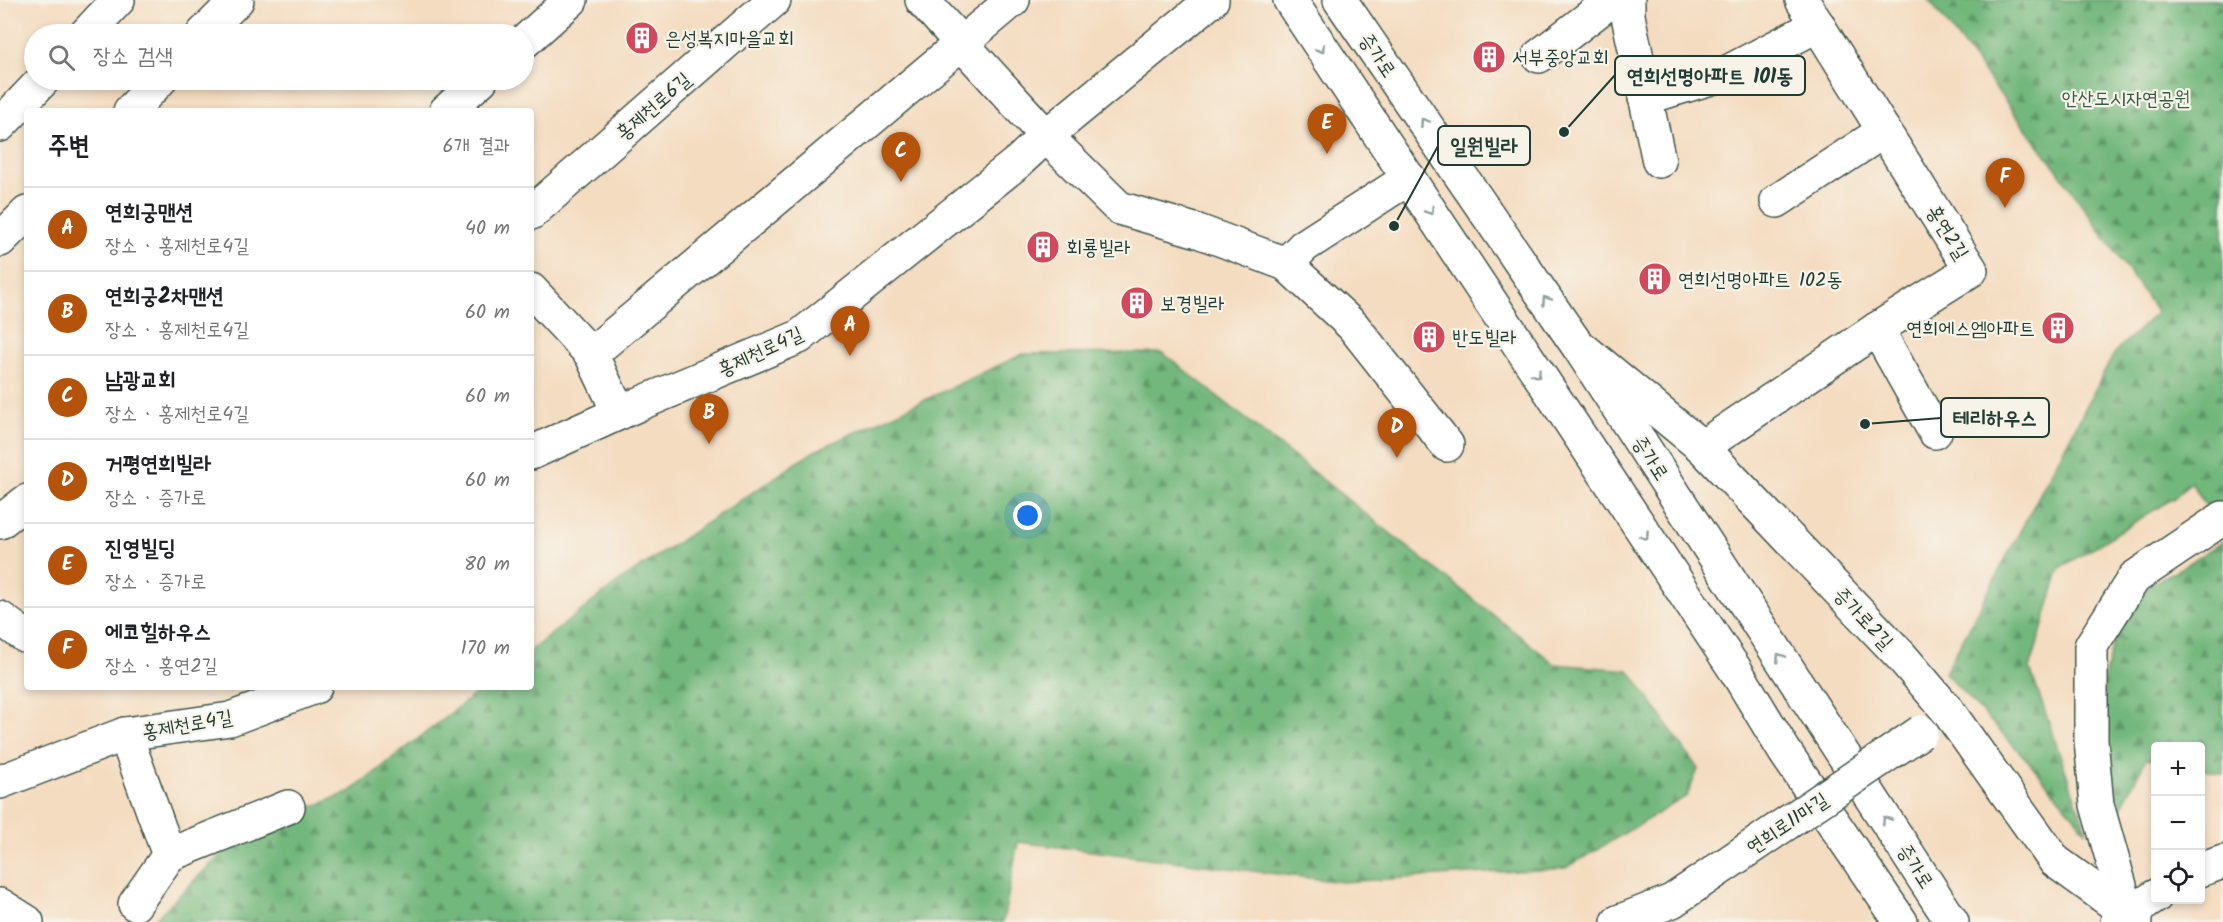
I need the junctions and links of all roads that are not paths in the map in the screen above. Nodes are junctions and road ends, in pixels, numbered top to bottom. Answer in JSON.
{"nodes":[{"id":1,"x":118,"y":0,"type":"edge"},
{"id":2,"x":237,"y":0,"type":"edge"},
{"id":3,"x":571,"y":0,"type":"edge"},
{"id":4,"x":774,"y":0,"type":"edge"},
{"id":5,"x":922,"y":0,"type":"edge"},
{"id":6,"x":1013,"y":0,"type":"edge"},
{"id":7,"x":1212,"y":0,"type":"edge"},
{"id":8,"x":1290,"y":0,"type":"edge"},
{"id":9,"x":1340,"y":0,"type":"edge"},
{"id":10,"x":1612,"y":0,"type":"edge"},
{"id":11,"x":1628,"y":0,"type":"edge"},
{"id":12,"x":1810,"y":12,"type":"edge"},
{"id":13,"x":95,"y":24,"type":"edge"},
{"id":14,"x":213,"y":24,"type":"edge"},
{"id":15,"x":534,"y":33,"type":"edge"},
{"id":16,"x":960,"y":43,"type":"junction"},
{"id":17,"x":1539,"y":56,"type":"dead end"},
{"id":18,"x":33,"y":90,"type":"edge"},
{"id":19,"x":150,"y":90,"type":"edge"},
{"id":20,"x":470,"y":90,"type":"edge"},
{"id":21,"x":1645,"y":98,"type":"junction"},
{"id":22,"x":133,"y":108,"type":"edge"},
{"id":23,"x":449,"y":108,"type":"edge"},
{"id":24,"x":0,"y":125,"type":"edge"},
{"id":25,"x":1884,"y":131,"type":"junction"},
{"id":26,"x":1046,"y":136,"type":"junction"},
{"id":27,"x":1659,"y":161,"type":"dead end"},
{"id":28,"x":1409,"y":178,"type":"junction"},
{"id":29,"x":1777,"y":201,"type":"dead end"},
{"id":30,"x":534,"y":210,"type":"edge"},
{"id":31,"x":24,"y":216,"type":"edge"},
{"id":32,"x":0,"y":240,"type":"edge"},
{"id":33,"x":1286,"y":264,"type":"junction"},
{"id":34,"x":534,"y":293,"type":"edge"},
{"id":35,"x":1877,"y":329,"type":"junction"},
{"id":36,"x":1575,"y":342,"type":"junction"},
{"id":37,"x":591,"y":354,"type":"junction"},
{"id":38,"x":619,"y":413,"type":"junction"},
{"id":39,"x":1935,"y":432,"type":"dead end"},
{"id":40,"x":1447,"y":445,"type":"dead end"},
{"id":41,"x":1702,"y":447,"type":"junction"},
{"id":42,"x":534,"y":452,"type":"edge"},
{"id":43,"x":2223,"y":518,"type":"edge"},
{"id":44,"x":0,"y":618,"type":"edge"},
{"id":45,"x":24,"y":635,"type":"edge"},
{"id":46,"x":307,"y":690,"type":"edge"},
{"id":47,"x":1948,"y":711,"type":"junction"},
{"id":48,"x":125,"y":734,"type":"junction"},
{"id":49,"x":0,"y":782,"type":"edge"},
{"id":50,"x":288,"y":807,"type":"dead end"},
{"id":51,"x":169,"y":855,"type":"junction"},
{"id":52,"x":2223,"y":862,"type":"edge"},
{"id":53,"x":2205,"y":868,"type":"edge"},
{"id":54,"x":2151,"y":900,"type":"edge"},
{"id":55,"x":135,"y":904,"type":"dead end"},
{"id":56,"x":0,"y":905,"type":"edge"},
{"id":57,"x":1674,"y":911,"type":"edge"},
{"id":58,"x":2126,"y":919,"type":"edge"},
{"id":59,"x":27,"y":922,"type":"edge"},
{"id":60,"x":1618,"y":922,"type":"edge"},
{"id":61,"x":1901,"y":922,"type":"edge"},
{"id":62,"x":1952,"y":922,"type":"edge"}],
"edges":[{"from":1,"to":13,"type":"main road"},
{"from":2,"to":14,"type":"main road"},
{"from":3,"to":15,"type":"main road"},
{"from":4,"to":30,"type":"main road","name":"홍제천로6길"},
{"from":5,"to":16,"type":"main road"},
{"from":6,"to":16,"type":"main road"},
{"from":7,"to":26,"type":"main road","name":"홍제천로4길"},
{"from":8,"to":28,"type":"main road","one_way":true},
{"from":36,"to":9,"type":"main road","name":"증가로","one_way":true},
{"from":10,"to":17,"type":"main road"},
{"from":11,"to":21,"type":"main road"},
{"from":12,"to":21,"type":"main road","name":"홍연2길"},
{"from":12,"to":25,"type":"main road","name":"홍연2길"},
{"from":16,"to":26,"type":"main road"},
{"from":16,"to":37,"type":"main road"},
{"from":18,"to":24,"type":"main road"},
{"from":19,"to":22,"type":"main road"},
{"from":20,"to":23,"type":"main road"},
{"from":21,"to":27,"type":"main road"},
{"from":25,"to":29,"type":"main road"},
{"from":25,"to":35,"type":"main road","name":"홍연2길"},
{"from":26,"to":33,"type":"main road"},
{"from":26,"to":38,"type":"main road","name":"홍제천로4길"},
{"from":28,"to":33,"type":"main road"},
{"from":28,"to":61,"type":"main road","one_way":true},
{"from":31,"to":32,"type":"main road"},
{"from":33,"to":40,"type":"main road"},
{"from":34,"to":37,"type":"main road"},
{"from":35,"to":39,"type":"main road"},
{"from":35,"to":41,"type":"main road","name":"홍연2길"},
{"from":36,"to":41,"type":"main road","name":"증가로2길"},
{"from":62,"to":36,"type":"main road","name":"증가로","one_way":true},
{"from":37,"to":38,"type":"main road"},
{"from":38,"to":42,"type":"main road","name":"홍제천로4길"},
{"from":41,"to":47,"type":"main road","name":"증가로2길"},
{"from":43,"to":58,"type":"main road"},
{"from":44,"to":45,"type":"main road"},
{"from":46,"to":48,"type":"main road","name":"홍제천로4길"},
{"from":47,"to":57,"type":"main road","name":"연희로11마길","bridge":true},
{"from":47,"to":58,"type":"main road","name":"증가로2길"},
{"from":48,"to":49,"type":"main road","name":"홍제천로4길"},
{"from":48,"to":51,"type":"main road","name":"홍제천로4길"},
{"from":50,"to":51,"type":"main road"},
{"from":51,"to":55,"type":"main road"},
{"from":52,"to":53,"type":"main road"},
{"from":54,"to":58,"type":"main road"},
{"from":56,"to":59,"type":"main road"},
{"from":57,"to":60,"type":"main road","name":"연희로11마길"}]}
